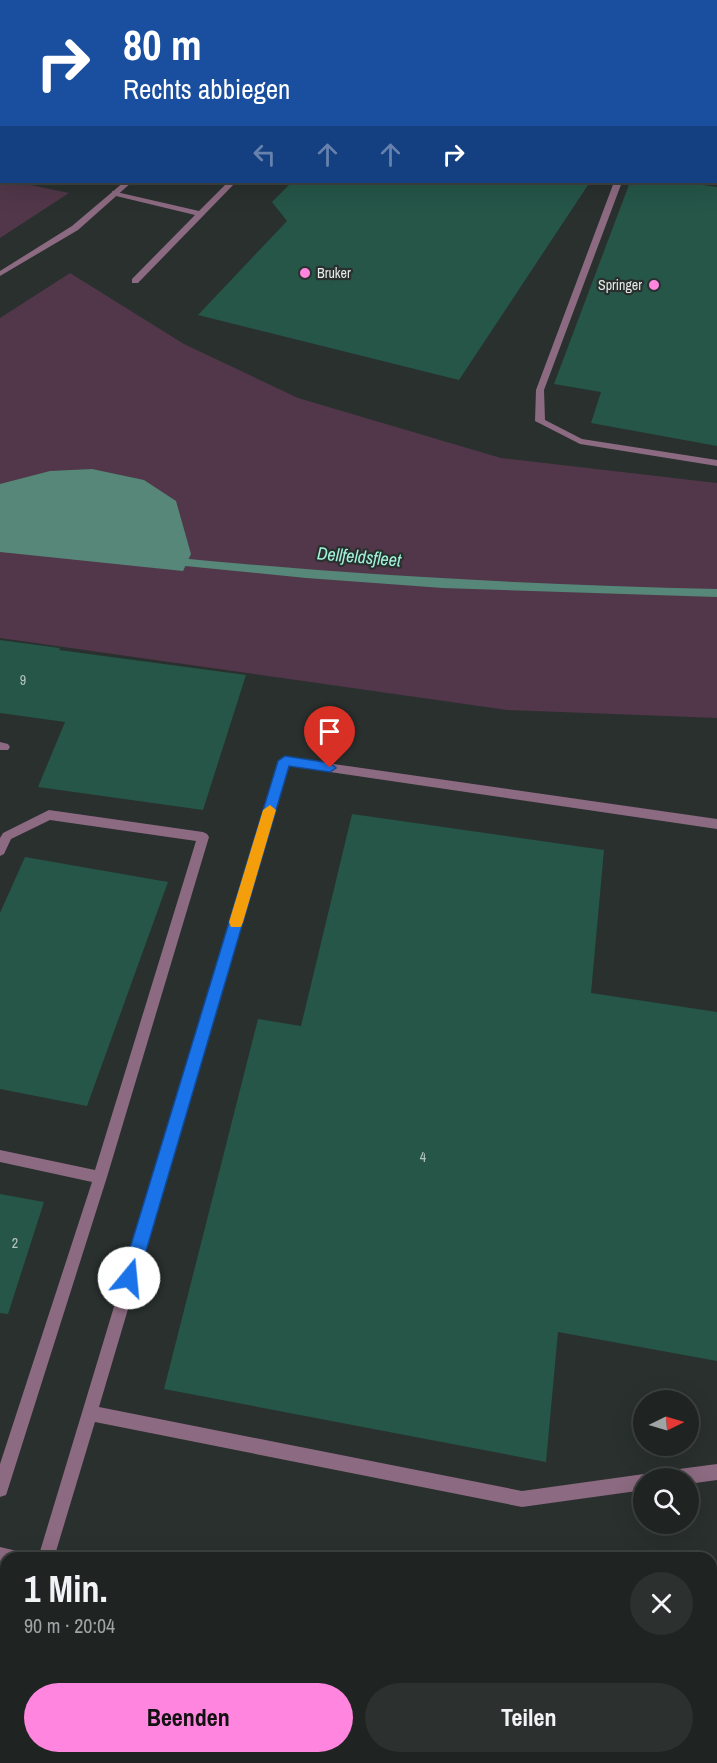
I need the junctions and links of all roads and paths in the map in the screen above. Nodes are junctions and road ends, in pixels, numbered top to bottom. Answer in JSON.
{"nodes":[{"id":1,"x":127,"y":183,"type":"edge"},
{"id":2,"x":231,"y":183,"type":"edge"},
{"id":3,"x":618,"y":183,"type":"edge"},
{"id":4,"x":115,"y":193,"type":"junction"},
{"id":5,"x":200,"y":214,"type":"junction"},
{"id":6,"x":0,"y":274,"type":"edge"},
{"id":7,"x":135,"y":281,"type":"dead end"},
{"id":8,"x":717,"y":463,"type":"edge"},
{"id":9,"x":717,"y":824,"type":"edge"},
{"id":10,"x":0,"y":851,"type":"edge"},
{"id":11,"x":0,"y":1156,"type":"edge"},
{"id":12,"x":100,"y":1177,"type":"junction"},
{"id":13,"x":89,"y":1413,"type":"junction"},
{"id":14,"x":717,"y":1472,"type":"edge"},
{"id":15,"x":699,"y":1474,"type":"edge"},
{"id":16,"x":633,"y":1484,"type":"edge"},
{"id":17,"x":0,"y":1489,"type":"edge"},
{"id":18,"x":48,"y":1552,"type":"edge"}],
"edges":[{"from":1,"to":4,"type":"street"},
{"from":2,"to":5,"type":"street"},
{"from":3,"to":8,"type":"street"},
{"from":4,"to":5,"type":"street"},
{"from":4,"to":6,"type":"street"},
{"from":5,"to":7,"type":"street"},
{"from":9,"to":13,"type":"street"},
{"from":10,"to":12,"type":"street"},
{"from":11,"to":12,"type":"street"},
{"from":12,"to":17,"type":"street"},
{"from":13,"to":16,"type":"street"},
{"from":13,"to":18,"type":"street"},
{"from":14,"to":15,"type":"street"}]}
